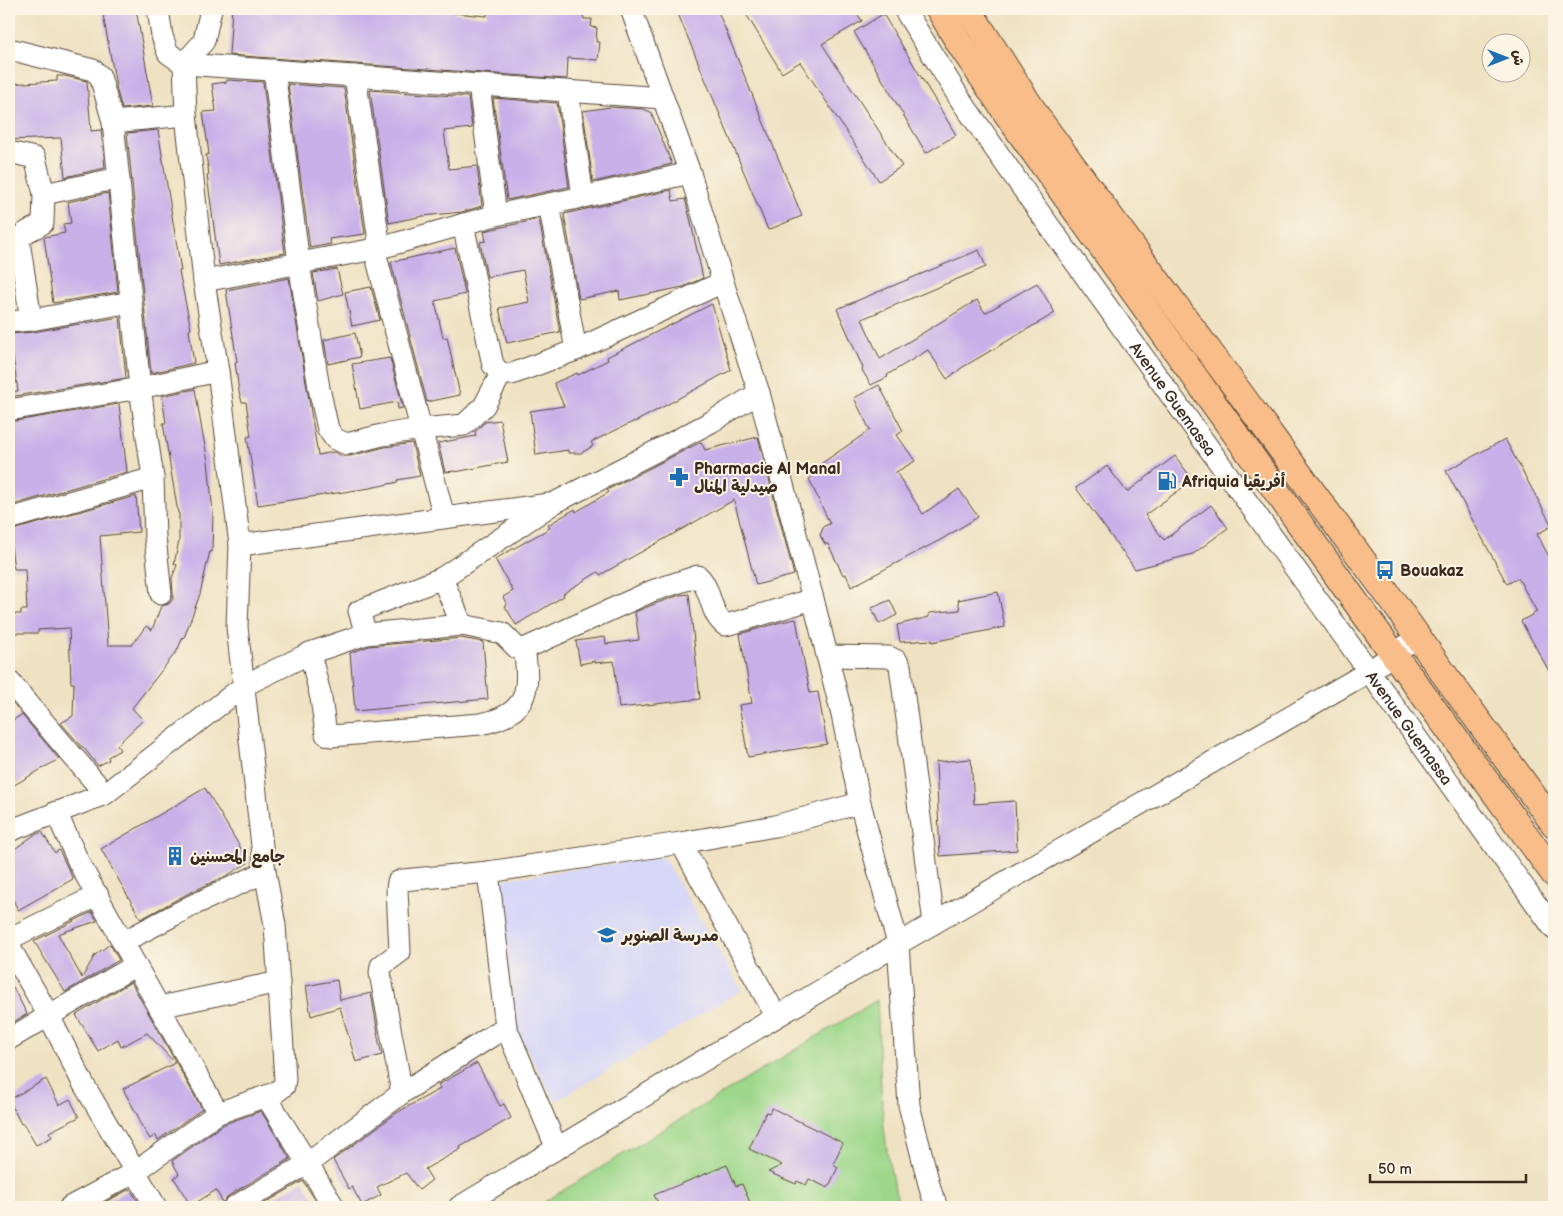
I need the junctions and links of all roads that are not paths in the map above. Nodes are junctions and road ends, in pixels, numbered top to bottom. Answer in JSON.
{"nodes":[{"id":1,"x":158,"y":9,"type":"edge"},
{"id":2,"x":211,"y":9,"type":"edge"},
{"id":3,"x":631,"y":9,"type":"edge"},
{"id":4,"x":904,"y":9,"type":"edge"},
{"id":5,"x":939,"y":9,"type":"edge"},
{"id":6,"x":968,"y":9,"type":"edge"},
{"id":7,"x":9,"y":49,"type":"edge"},
{"id":8,"x":184,"y":64,"type":"junction"},
{"id":9,"x":274,"y":70,"type":"junction"},
{"id":10,"x":355,"y":76,"type":"junction"},
{"id":11,"x":479,"y":85,"type":"junction"},
{"id":12,"x":568,"y":92,"type":"junction"},
{"id":13,"x":663,"y":98,"type":"junction"},
{"id":14,"x":186,"y":114,"type":"junction"},
{"id":15,"x":113,"y":122,"type":"junction"},
{"id":16,"x":9,"y":152,"type":"edge"},
{"id":17,"x":690,"y":173,"type":"junction"},
{"id":18,"x":119,"y":178,"type":"junction"},
{"id":19,"x":44,"y":194,"type":"junction"},
{"id":20,"x":583,"y":197,"type":"junction"},
{"id":21,"x":549,"y":204,"type":"junction"},
{"id":22,"x":496,"y":215,"type":"junction"},
{"id":23,"x":463,"y":224,"type":"junction"},
{"id":24,"x":377,"y":248,"type":"junction"},
{"id":25,"x":299,"y":263,"type":"junction"},
{"id":26,"x":204,"y":282,"type":"junction"},
{"id":27,"x":723,"y":282,"type":"junction"},
{"id":28,"x":131,"y":302,"type":"junction"},
{"id":29,"x":31,"y":320,"type":"junction"},
{"id":30,"x":9,"y":322,"type":"edge"},
{"id":31,"x":576,"y":350,"type":"junction"},
{"id":32,"x":218,"y":371,"type":"junction"},
{"id":33,"x":501,"y":374,"type":"junction"},
{"id":34,"x":140,"y":388,"type":"junction"},
{"id":35,"x":759,"y":393,"type":"junction"},
{"id":36,"x":9,"y":410,"type":"edge"},
{"id":37,"x":421,"y":429,"type":"junction"},
{"id":38,"x":153,"y":478,"type":"junction"},
{"id":39,"x":554,"y":503,"type":"junction"},
{"id":40,"x":444,"y":517,"type":"junction"},
{"id":41,"x":9,"y":519,"type":"edge"},
{"id":42,"x":240,"y":545,"type":"junction"},
{"id":43,"x":442,"y":578,"type":"junction"},
{"id":44,"x":161,"y":594,"type":"dead end"},
{"id":45,"x":813,"y":599,"type":"junction"},
{"id":46,"x":462,"y":625,"type":"junction"},
{"id":47,"x":366,"y":634,"type":"junction"},
{"id":48,"x":1418,"y":637,"type":"junction"},
{"id":49,"x":524,"y":649,"type":"junction"},
{"id":50,"x":310,"y":654,"type":"junction"},
{"id":51,"x":1394,"y":654,"type":"junction"},
{"id":52,"x":827,"y":656,"type":"junction"},
{"id":53,"x":1368,"y":672,"type":"junction"},
{"id":54,"x":9,"y":681,"type":"edge"},
{"id":55,"x":245,"y":684,"type":"junction"},
{"id":56,"x":17,"y":705,"type":"edge"},
{"id":57,"x":105,"y":794,"type":"junction"},
{"id":58,"x":860,"y":803,"type":"junction"},
{"id":59,"x":56,"y":812,"type":"junction"},
{"id":60,"x":1554,"y":824,"type":"edge"},
{"id":61,"x":9,"y":831,"type":"edge"},
{"id":62,"x":681,"y":844,"type":"junction"},
{"id":63,"x":265,"y":872,"type":"junction"},
{"id":64,"x":488,"y":872,"type":"junction"},
{"id":65,"x":1554,"y":874,"type":"edge"},
{"id":66,"x":98,"y":895,"type":"junction"},
{"id":67,"x":934,"y":923,"type":"junction"},
{"id":68,"x":1554,"y":930,"type":"edge"},
{"id":69,"x":9,"y":939,"type":"edge"},
{"id":70,"x":123,"y":942,"type":"junction"},
{"id":71,"x":898,"y":944,"type":"junction"},
{"id":72,"x":9,"y":946,"type":"edge"},
{"id":73,"x":136,"y":965,"type":"junction"},
{"id":74,"x":279,"y":982,"type":"junction"},
{"id":75,"x":159,"y":1008,"type":"junction"},
{"id":76,"x":49,"y":1016,"type":"junction"},
{"id":77,"x":776,"y":1016,"type":"junction"},
{"id":78,"x":506,"y":1027,"type":"junction"},
{"id":79,"x":9,"y":1039,"type":"edge"},
{"id":80,"x":402,"y":1094,"type":"junction"},
{"id":81,"x":266,"y":1096,"type":"junction"},
{"id":82,"x":218,"y":1113,"type":"junction"},
{"id":83,"x":557,"y":1149,"type":"junction"},
{"id":84,"x":307,"y":1164,"type":"junction"},
{"id":85,"x":135,"y":1172,"type":"junction"},
{"id":86,"x":70,"y":1207,"type":"edge"},
{"id":87,"x":156,"y":1207,"type":"edge"},
{"id":88,"x":234,"y":1207,"type":"edge"},
{"id":89,"x":334,"y":1207,"type":"edge"},
{"id":90,"x":459,"y":1207,"type":"edge"},
{"id":91,"x":937,"y":1207,"type":"edge"}],
"edges":[{"from":1,"to":8,"type":"street"},
{"from":2,"to":8,"type":"street"},
{"from":3,"to":13,"type":"street"},
{"from":4,"to":53,"type":"street","name":"Avenue Guemassa"},
{"from":5,"to":51,"type":"main road","name":"Avenue Guemassa"},
{"from":6,"to":48,"type":"main road"},
{"from":7,"to":15,"type":"street"},
{"from":8,"to":9,"type":"street"},
{"from":8,"to":14,"type":"street"},
{"from":9,"to":10,"type":"street"},
{"from":9,"to":25,"type":"street"},
{"from":10,"to":11,"type":"street"},
{"from":10,"to":24,"type":"street"},
{"from":11,"to":12,"type":"street"},
{"from":11,"to":22,"type":"street"},
{"from":12,"to":13,"type":"street"},
{"from":12,"to":20,"type":"street"},
{"from":13,"to":17,"type":"street"},
{"from":14,"to":15,"type":"street"},
{"from":14,"to":26,"type":"street"},
{"from":15,"to":18,"type":"street"},
{"from":16,"to":19,"type":"street"},
{"from":17,"to":20,"type":"street"},
{"from":17,"to":27,"type":"street"},
{"from":18,"to":19,"type":"street"},
{"from":18,"to":28,"type":"street"},
{"from":19,"to":29,"type":"street"},
{"from":20,"to":21,"type":"street"},
{"from":21,"to":22,"type":"street"},
{"from":21,"to":31,"type":"street"},
{"from":22,"to":23,"type":"street"},
{"from":23,"to":24,"type":"street"},
{"from":23,"to":33,"type":"street"},
{"from":24,"to":25,"type":"street"},
{"from":24,"to":37,"type":"street"},
{"from":25,"to":26,"type":"street"},
{"from":25,"to":37,"type":"street"},
{"from":26,"to":32,"type":"street"},
{"from":27,"to":31,"type":"street"},
{"from":27,"to":35,"type":"street"},
{"from":28,"to":29,"type":"street"},
{"from":28,"to":34,"type":"street"},
{"from":29,"to":30,"type":"street"},
{"from":31,"to":33,"type":"street"},
{"from":32,"to":34,"type":"street"},
{"from":32,"to":42,"type":"street"},
{"from":33,"to":37,"type":"street"},
{"from":34,"to":36,"type":"street"},
{"from":34,"to":38,"type":"street"},
{"from":35,"to":39,"type":"street"},
{"from":35,"to":45,"type":"street"},
{"from":37,"to":40,"type":"street"},
{"from":38,"to":41,"type":"street"},
{"from":38,"to":44,"type":"street"},
{"from":39,"to":40,"type":"street"},
{"from":39,"to":43,"type":"street"},
{"from":40,"to":42,"type":"street"},
{"from":42,"to":55,"type":"street"},
{"from":43,"to":46,"type":"street"},
{"from":43,"to":47,"type":"street"},
{"from":45,"to":49,"type":"street"},
{"from":45,"to":52,"type":"street"},
{"from":46,"to":47,"type":"street"},
{"from":46,"to":49,"type":"street"},
{"from":47,"to":50,"type":"street"},
{"from":48,"to":51,"type":"street"},
{"from":48,"to":60,"type":"main road"},
{"from":49,"to":50,"type":"street"},
{"from":50,"to":55,"type":"street"},
{"from":51,"to":53,"type":"street"},
{"from":51,"to":65,"type":"main road","name":"Avenue Guemassa"},
{"from":52,"to":58,"type":"street"},
{"from":52,"to":67,"type":"street"},
{"from":53,"to":67,"type":"street"},
{"from":53,"to":68,"type":"street","name":"Avenue Guemassa"},
{"from":54,"to":56,"type":"street"},
{"from":55,"to":57,"type":"street"},
{"from":55,"to":63,"type":"street"},
{"from":56,"to":57,"type":"street"},
{"from":57,"to":59,"type":"street"},
{"from":58,"to":62,"type":"street"},
{"from":58,"to":71,"type":"street"},
{"from":59,"to":61,"type":"street"},
{"from":59,"to":66,"type":"street"},
{"from":62,"to":64,"type":"street"},
{"from":62,"to":77,"type":"street"},
{"from":63,"to":70,"type":"street"},
{"from":63,"to":74,"type":"street"},
{"from":64,"to":78,"type":"street"},
{"from":64,"to":80,"type":"street"},
{"from":66,"to":69,"type":"street"},
{"from":66,"to":70,"type":"street"},
{"from":67,"to":71,"type":"street"},
{"from":70,"to":73,"type":"street"},
{"from":71,"to":77,"type":"street"},
{"from":71,"to":91,"type":"street"},
{"from":72,"to":76,"type":"street"},
{"from":73,"to":75,"type":"street"},
{"from":73,"to":76,"type":"street"},
{"from":74,"to":75,"type":"street"},
{"from":74,"to":81,"type":"street"},
{"from":75,"to":82,"type":"street"},
{"from":76,"to":79,"type":"street"},
{"from":76,"to":85,"type":"street"},
{"from":77,"to":83,"type":"street"},
{"from":78,"to":80,"type":"street"},
{"from":78,"to":83,"type":"street"},
{"from":80,"to":84,"type":"street"},
{"from":81,"to":82,"type":"street"},
{"from":81,"to":84,"type":"street"},
{"from":82,"to":85,"type":"street"},
{"from":83,"to":90,"type":"street"},
{"from":84,"to":88,"type":"street"},
{"from":84,"to":89,"type":"street"},
{"from":85,"to":86,"type":"street"},
{"from":85,"to":87,"type":"street"}]}
